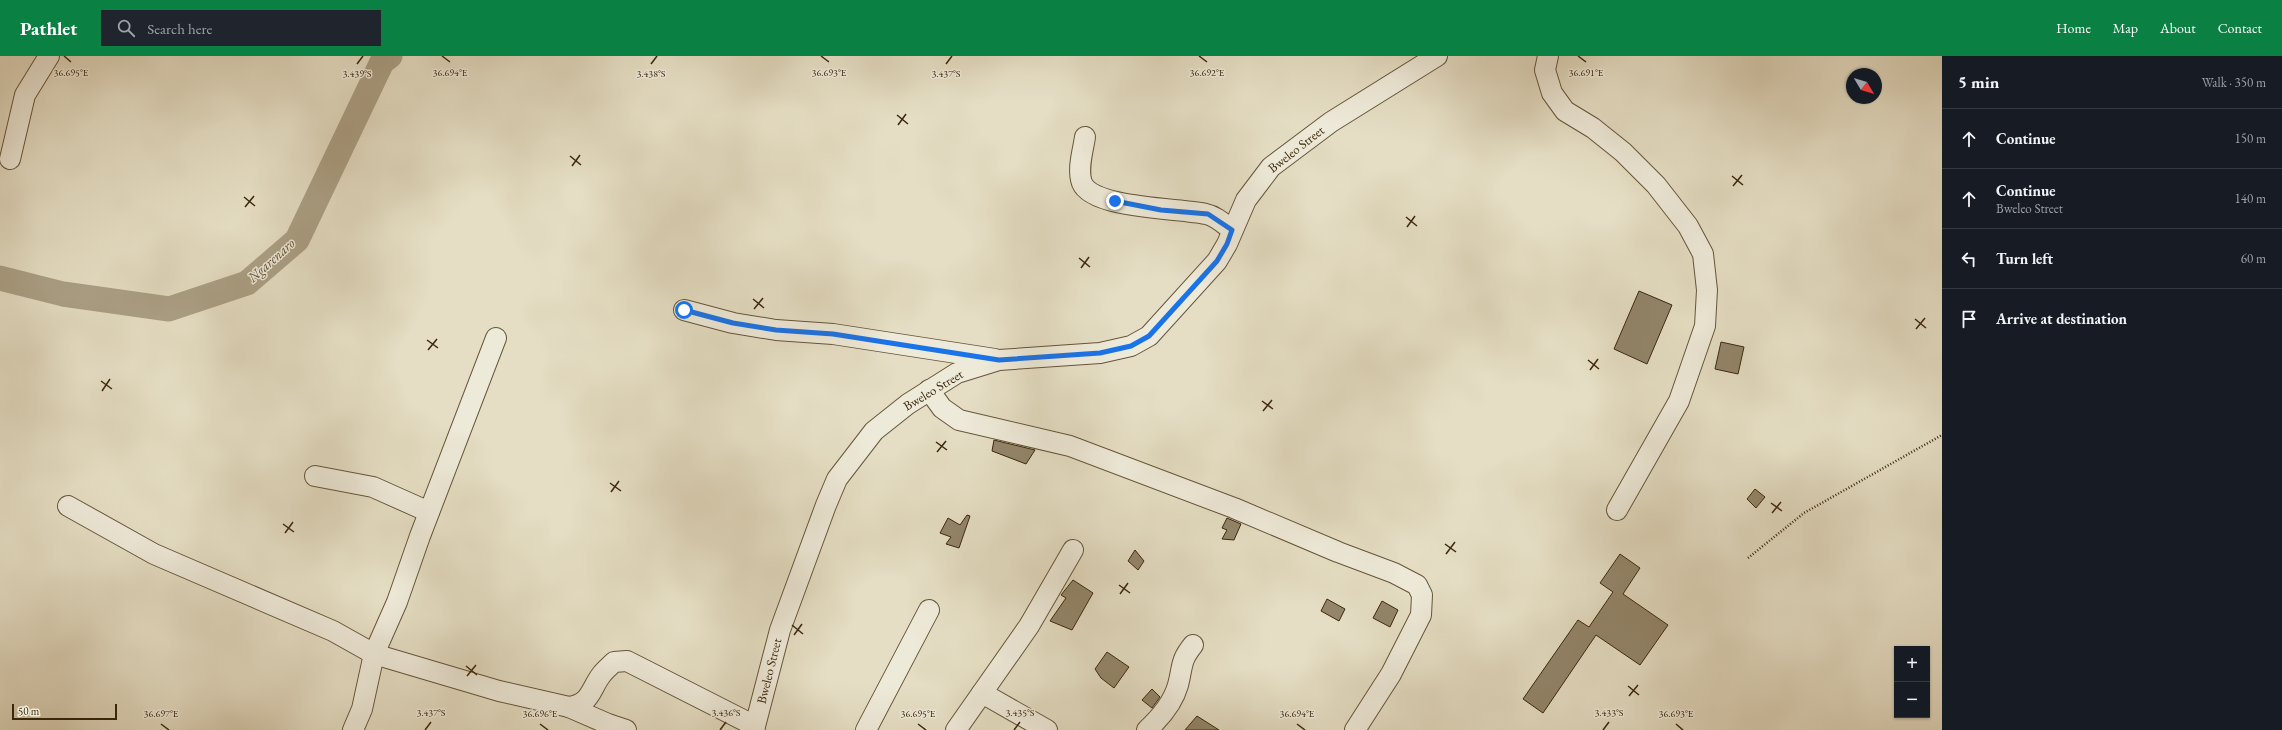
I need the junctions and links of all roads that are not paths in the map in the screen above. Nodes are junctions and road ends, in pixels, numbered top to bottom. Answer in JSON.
{"nodes":[{"id":1,"x":49,"y":56,"type":"edge"},
{"id":2,"x":1437,"y":56,"type":"edge"},
{"id":3,"x":1548,"y":56,"type":"edge"},
{"id":4,"x":1085,"y":138,"type":"dead end"},
{"id":5,"x":10,"y":159,"type":"dead end"},
{"id":6,"x":1232,"y":230,"type":"junction"},
{"id":7,"x":684,"y":310,"type":"dead end"},
{"id":8,"x":496,"y":338,"type":"dead end"},
{"id":9,"x":999,"y":360,"type":"junction"},
{"id":10,"x":929,"y":390,"type":"junction"},
{"id":11,"x":315,"y":476,"type":"dead end"},
{"id":12,"x":68,"y":506,"type":"dead end"},
{"id":13,"x":1617,"y":510,"type":"dead end"},
{"id":14,"x":429,"y":512,"type":"junction"},
{"id":15,"x":1073,"y":550,"type":"dead end"},
{"id":16,"x":929,"y":610,"type":"dead end"},
{"id":17,"x":1192,"y":645,"type":"dead end"},
{"id":18,"x":374,"y":654,"type":"junction"},
{"id":19,"x":982,"y":693,"type":"junction"},
{"id":20,"x":569,"y":707,"type":"junction"},
{"id":21,"x":754,"y":728,"type":"edge"},
{"id":22,"x":353,"y":730,"type":"edge"},
{"id":23,"x":626,"y":730,"type":"edge"},
{"id":24,"x":866,"y":730,"type":"edge"},
{"id":25,"x":956,"y":730,"type":"edge"},
{"id":26,"x":1047,"y":730,"type":"edge"},
{"id":27,"x":1146,"y":730,"type":"edge"},
{"id":28,"x":1355,"y":730,"type":"edge"}],
"edges":[{"from":1,"to":5,"type":"street"},
{"from":2,"to":6,"type":"street","name":"Bweleo Street"},
{"from":3,"to":13,"type":"street"},
{"from":4,"to":6,"type":"street"},
{"from":6,"to":9,"type":"street","name":"Bweleo Street"},
{"from":7,"to":9,"type":"street"},
{"from":8,"to":14,"type":"street"},
{"from":9,"to":10,"type":"street","name":"Bweleo Street"},
{"from":10,"to":21,"type":"street","name":"Bweleo Street"},
{"from":10,"to":28,"type":"street"},
{"from":11,"to":14,"type":"street"},
{"from":12,"to":18,"type":"street"},
{"from":14,"to":18,"type":"street"},
{"from":15,"to":19,"type":"street"},
{"from":16,"to":24,"type":"street"},
{"from":17,"to":27,"type":"street"},
{"from":18,"to":20,"type":"street"},
{"from":18,"to":22,"type":"street"},
{"from":19,"to":25,"type":"street"},
{"from":19,"to":26,"type":"street"},
{"from":20,"to":21,"type":"street"},
{"from":20,"to":23,"type":"street"}]}
